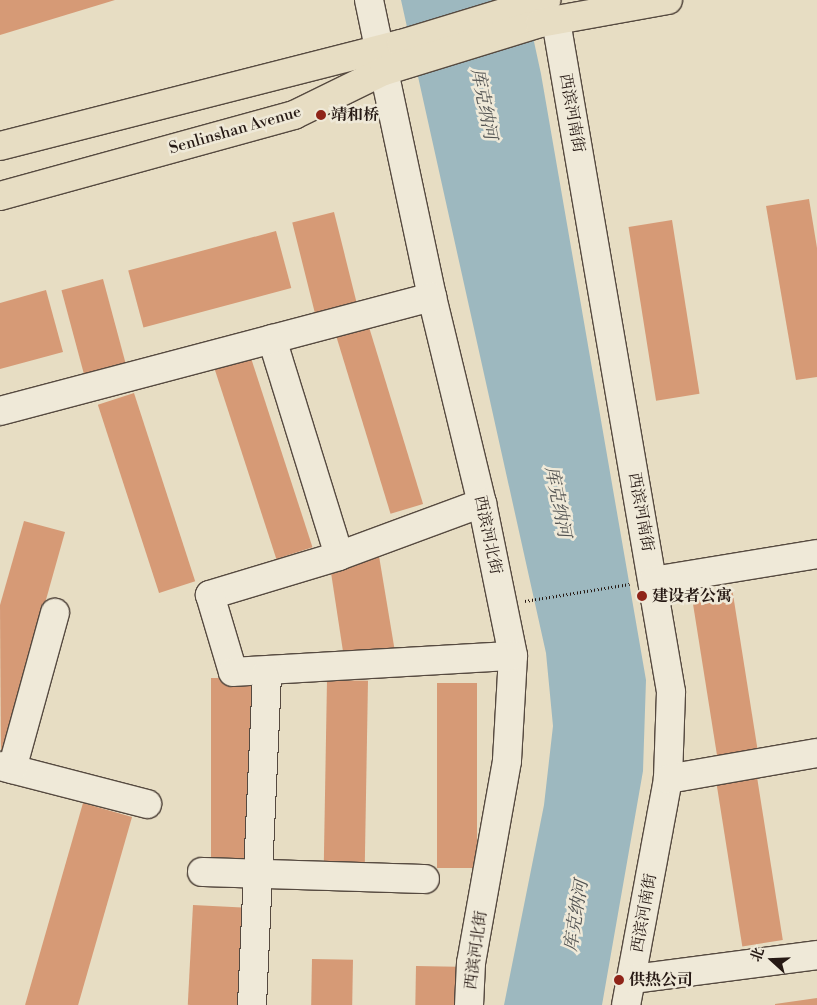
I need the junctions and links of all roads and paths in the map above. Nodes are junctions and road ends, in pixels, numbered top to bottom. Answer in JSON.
{"nodes":[{"id":1,"x":370,"y":0,"type":"edge"},
{"id":2,"x":668,"y":0,"type":"edge"},
{"id":3,"x":545,"y":12,"type":"edge"},
{"id":4,"x":393,"y":56,"type":"junction"},
{"id":5,"x":0,"y":146,"type":"edge"},
{"id":6,"x":0,"y":196,"type":"edge"},
{"id":7,"x":432,"y":298,"type":"junction"},
{"id":8,"x":272,"y":339,"type":"junction"},
{"id":9,"x":0,"y":411,"type":"edge"},
{"id":10,"x":482,"y":503,"type":"junction"},
{"id":11,"x":817,"y":554,"type":"edge"},
{"id":12,"x":339,"y":556,"type":"junction"},
{"id":13,"x":644,"y":582,"type":"junction"},
{"id":14,"x":529,"y":600,"type":"dead end"},
{"id":15,"x":55,"y":613,"type":"dead end"},
{"id":16,"x":513,"y":656,"type":"junction"},
{"id":17,"x":267,"y":672,"type":"junction"},
{"id":18,"x":817,"y":753,"type":"edge"},
{"id":19,"x":6,"y":767,"type":"edge"},
{"id":20,"x":668,"y":778,"type":"junction"},
{"id":21,"x":147,"y":804,"type":"dead end"},
{"id":22,"x":202,"y":872,"type":"dead end"},
{"id":23,"x":259,"y":874,"type":"junction"},
{"id":24,"x":425,"y":879,"type":"dead end"},
{"id":25,"x":817,"y":955,"type":"edge"},
{"id":26,"x":630,"y":992,"type":"edge"},
{"id":27,"x":252,"y":1005,"type":"edge"},
{"id":28,"x":469,"y":1005,"type":"edge"}],
"edges":[{"from":1,"to":4,"type":"street","name":"西滨河北街"},
{"from":2,"to":3,"type":"main road","name":"Senlinshan Avenue"},
{"from":3,"to":4,"type":"main road","name":"Senlinshan Avenue"},
{"from":3,"to":13,"type":"street","name":"西滨河南街"},
{"from":4,"to":5,"type":"main road","name":"Senlinshan Avenue"},
{"from":4,"to":6,"type":"main road","name":"Senlinshan Avenue"},
{"from":4,"to":7,"type":"street","name":"西滨河北街"},
{"from":7,"to":8,"type":"street"},
{"from":7,"to":10,"type":"street","name":"西滨河北街"},
{"from":8,"to":9,"type":"street"},
{"from":8,"to":12,"type":"street"},
{"from":10,"to":12,"type":"street"},
{"from":10,"to":16,"type":"street","name":"西滨河北街"},
{"from":11,"to":13,"type":"street"},
{"from":12,"to":17,"type":"street"},
{"from":13,"to":14,"type":"path"},
{"from":13,"to":20,"type":"street","name":"西滨河南街"},
{"from":15,"to":19,"type":"street"},
{"from":16,"to":17,"type":"street"},
{"from":16,"to":28,"type":"street","name":"西滨河北街"},
{"from":17,"to":23,"type":"street"},
{"from":18,"to":20,"type":"street"},
{"from":19,"to":21,"type":"street"},
{"from":20,"to":26,"type":"street","name":"西滨河南街"},
{"from":22,"to":23,"type":"street"},
{"from":23,"to":24,"type":"street"},
{"from":23,"to":27,"type":"street"},
{"from":25,"to":26,"type":"street"}]}
